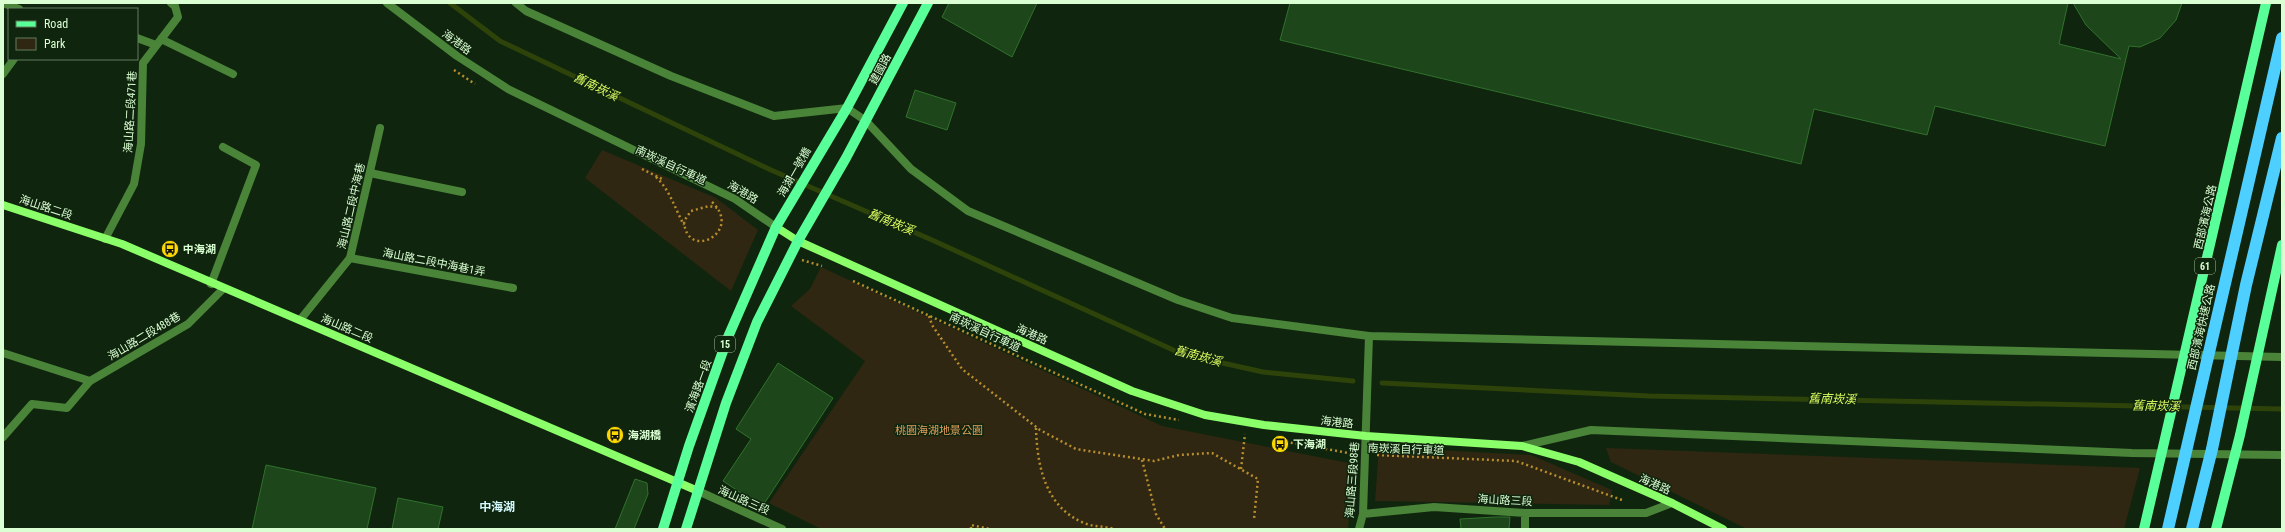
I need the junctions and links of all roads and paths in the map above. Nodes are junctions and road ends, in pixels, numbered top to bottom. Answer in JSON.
{"nodes":[{"id":1,"x":3,"y":3,"type":"edge"},
{"id":2,"x":171,"y":3,"type":"edge"},
{"id":3,"x":387,"y":3,"type":"edge"},
{"id":4,"x":516,"y":3,"type":"edge"},
{"id":5,"x":903,"y":3,"type":"edge"},
{"id":6,"x":928,"y":3,"type":"edge"},
{"id":7,"x":2266,"y":3,"type":"edge"},
{"id":8,"x":16,"y":8,"type":"edge"},
{"id":9,"x":138,"y":38,"type":"edge"},
{"id":10,"x":2282,"y":38,"type":"edge"},
{"id":11,"x":158,"y":42,"type":"junction"},
{"id":12,"x":13,"y":60,"type":"edge"},
{"id":13,"x":3,"y":74,"type":"edge"},
{"id":14,"x":232,"y":74,"type":"dead end"},
{"id":15,"x":847,"y":108,"type":"junction"},
{"id":16,"x":866,"y":121,"type":"junction"},
{"id":17,"x":380,"y":128,"type":"dead end"},
{"id":18,"x":2282,"y":138,"type":"edge"},
{"id":19,"x":824,"y":144,"type":"joint"},
{"id":20,"x":223,"y":147,"type":"dead end"},
{"id":21,"x":370,"y":173,"type":"junction"},
{"id":22,"x":654,"y":175,"type":"dead end"},
{"id":23,"x":462,"y":192,"type":"dead end"},
{"id":24,"x":3,"y":205,"type":"edge"},
{"id":25,"x":785,"y":211,"type":"joint"},
{"id":26,"x":685,"y":226,"type":"junction"},
{"id":27,"x":776,"y":227,"type":"junction"},
{"id":28,"x":105,"y":238,"type":"junction"},
{"id":29,"x":798,"y":241,"type":"junction"},
{"id":30,"x":2282,"y":245,"type":"edge"},
{"id":31,"x":791,"y":256,"type":"junction"},
{"id":32,"x":350,"y":258,"type":"junction"},
{"id":33,"x":829,"y":270,"type":"dead end"},
{"id":34,"x":851,"y":280,"type":"dead end"},
{"id":35,"x":211,"y":284,"type":"junction"},
{"id":36,"x":513,"y":288,"type":"dead end"},
{"id":37,"x":223,"y":289,"type":"junction"},
{"id":38,"x":929,"y":315,"type":"junction"},
{"id":39,"x":300,"y":320,"type":"junction"},
{"id":40,"x":1369,"y":336,"type":"junction"},
{"id":41,"x":3,"y":353,"type":"edge"},
{"id":42,"x":2282,"y":357,"type":"edge"},
{"id":43,"x":90,"y":381,"type":"junction"},
{"id":44,"x":1183,"y":421,"type":"dead end"},
{"id":45,"x":1036,"y":427,"type":"junction"},
{"id":46,"x":1238,"y":432,"type":"dead end"},
{"id":47,"x":1245,"y":434,"type":"junction"},
{"id":48,"x":1253,"y":435,"type":"dead end"},
{"id":49,"x":1366,"y":436,"type":"junction"},
{"id":50,"x":3,"y":437,"type":"edge"},
{"id":51,"x":1269,"y":438,"type":"dead end"},
{"id":52,"x":1522,"y":446,"type":"junction"},
{"id":53,"x":1365,"y":455,"type":"junction"},
{"id":54,"x":2282,"y":455,"type":"edge"},
{"id":55,"x":1142,"y":460,"type":"junction"},
{"id":56,"x":1241,"y":469,"type":"junction"},
{"id":57,"x":678,"y":482,"type":"junction"},
{"id":58,"x":698,"y":491,"type":"junction"},
{"id":59,"x":1672,"y":503,"type":"junction"},
{"id":60,"x":1525,"y":513,"type":"junction"},
{"id":61,"x":1646,"y":513,"type":"junction"},
{"id":62,"x":1363,"y":514,"type":"junction"},
{"id":63,"x":1254,"y":519,"type":"dead end"},
{"id":64,"x":1097,"y":527,"type":"edge"},
{"id":65,"x":663,"y":529,"type":"edge"},
{"id":66,"x":686,"y":529,"type":"edge"},
{"id":67,"x":782,"y":529,"type":"edge"},
{"id":68,"x":971,"y":529,"type":"edge"},
{"id":69,"x":990,"y":529,"type":"edge"},
{"id":70,"x":1114,"y":529,"type":"edge"},
{"id":71,"x":1165,"y":529,"type":"edge"},
{"id":72,"x":1359,"y":529,"type":"edge"},
{"id":73,"x":1525,"y":529,"type":"edge"},
{"id":74,"x":1723,"y":529,"type":"edge"},
{"id":75,"x":2144,"y":529,"type":"edge"},
{"id":76,"x":2168,"y":529,"type":"edge"},
{"id":77,"x":2192,"y":529,"type":"edge"},
{"id":78,"x":2216,"y":529,"type":"edge"}],
"edges":[{"from":1,"to":8,"type":"street"},
{"from":2,"to":11,"type":"street","name":"海山路二段471巷"},
{"from":3,"to":27,"type":"street","name":"海港路"},
{"from":4,"to":15,"type":"street"},
{"from":5,"to":15,"type":"main road","name":"建國路","number":"15"},
{"from":6,"to":16,"type":"main road","name":"建國路","number":"15"},
{"from":7,"to":75,"type":"main road","name":"西部濱海公路","number":"61","bridge":true},
{"from":9,"to":11,"type":"street"},
{"from":10,"to":76,"type":"highway","name":"西部濱海快速公路","number":"61","bridge":true},
{"from":11,"to":14,"type":"street"},
{"from":11,"to":28,"type":"street","name":"海山路二段471巷"},
{"from":12,"to":13,"type":"street"},
{"from":15,"to":16,"type":"street"},
{"from":15,"to":19,"type":"main road","name":"建國路","number":"15"},
{"from":16,"to":29,"type":"main road","name":"建國路","number":"15"},
{"from":16,"to":40,"type":"street"},
{"from":17,"to":21,"type":"street","name":"海山路二段中海巷"},
{"from":18,"to":77,"type":"highway","bridge":true},
{"from":19,"to":25,"type":"main road","name":"海湖一號橋","number":"15"},
{"from":20,"to":35,"type":"street"},
{"from":21,"to":23,"type":"street"},
{"from":21,"to":32,"type":"street","name":"海山路二段中海巷"},
{"from":22,"to":26,"type":"path"},
{"from":24,"to":28,"type":"street","name":"海山路二段"},
{"from":25,"to":27,"type":"main road","name":"濱海路一段","number":"15"},
{"from":26,"to":26,"type":"path"},
{"from":27,"to":29,"type":"street","name":"海港路"},
{"from":27,"to":57,"type":"main road","name":"濱海路一段","number":"15"},
{"from":28,"to":35,"type":"street","name":"海山路二段"},
{"from":29,"to":31,"type":"main road","number":"15"},
{"from":29,"to":49,"type":"street","name":"海港路"},
{"from":30,"to":78,"type":"main road","bridge":true},
{"from":31,"to":33,"type":"path"},
{"from":31,"to":58,"type":"main road","number":"15"},
{"from":32,"to":36,"type":"street","name":"海山路二段中海巷1弄"},
{"from":32,"to":39,"type":"street","name":"海山路二段中海巷"},
{"from":34,"to":38,"type":"path","name":"南崁溪自行車道"},
{"from":35,"to":37,"type":"street","name":"海山路二段"},
{"from":37,"to":39,"type":"street","name":"海山路二段"},
{"from":37,"to":43,"type":"street","name":"海山路二段488巷"},
{"from":38,"to":44,"type":"path","name":"南崁溪自行車道"},
{"from":38,"to":45,"type":"path"},
{"from":39,"to":57,"type":"street","name":"海山路二段"},
{"from":40,"to":42,"type":"street"},
{"from":40,"to":49,"type":"street","name":"海山路三段98巷"},
{"from":41,"to":43,"type":"street"},
{"from":43,"to":50,"type":"street","name":"海山路二段488巷"},
{"from":45,"to":55,"type":"path"},
{"from":45,"to":64,"type":"path"},
{"from":46,"to":47,"type":"path"},
{"from":47,"to":48,"type":"path"},
{"from":47,"to":56,"type":"path"},
{"from":49,"to":52,"type":"street","name":"海港路"},
{"from":49,"to":53,"type":"street","name":"海山路三段98巷"},
{"from":51,"to":53,"type":"path","name":"南崁溪自行車道"},
{"from":52,"to":54,"type":"street"},
{"from":52,"to":59,"type":"street","name":"海港路"},
{"from":53,"to":61,"type":"path","name":"南崁溪自行車道"},
{"from":53,"to":62,"type":"street","name":"海山路三段98巷"},
{"from":55,"to":56,"type":"path"},
{"from":55,"to":71,"type":"path"},
{"from":56,"to":63,"type":"path"},
{"from":57,"to":58,"type":"street","name":"海山路二段"},
{"from":57,"to":65,"type":"main road","name":"濱海路一段","number":"15"},
{"from":58,"to":66,"type":"main road","number":"15"},
{"from":58,"to":67,"type":"street","name":"海山路三段"},
{"from":59,"to":61,"type":"street"},
{"from":59,"to":74,"type":"street","name":"海港路"},
{"from":60,"to":61,"type":"street","name":"海山路三段"},
{"from":60,"to":62,"type":"street","name":"海山路三段"},
{"from":60,"to":73,"type":"street"},
{"from":62,"to":72,"type":"street","name":"海山路三段98巷"},
{"from":64,"to":70,"type":"path"},
{"from":68,"to":69,"type":"path"}]}
